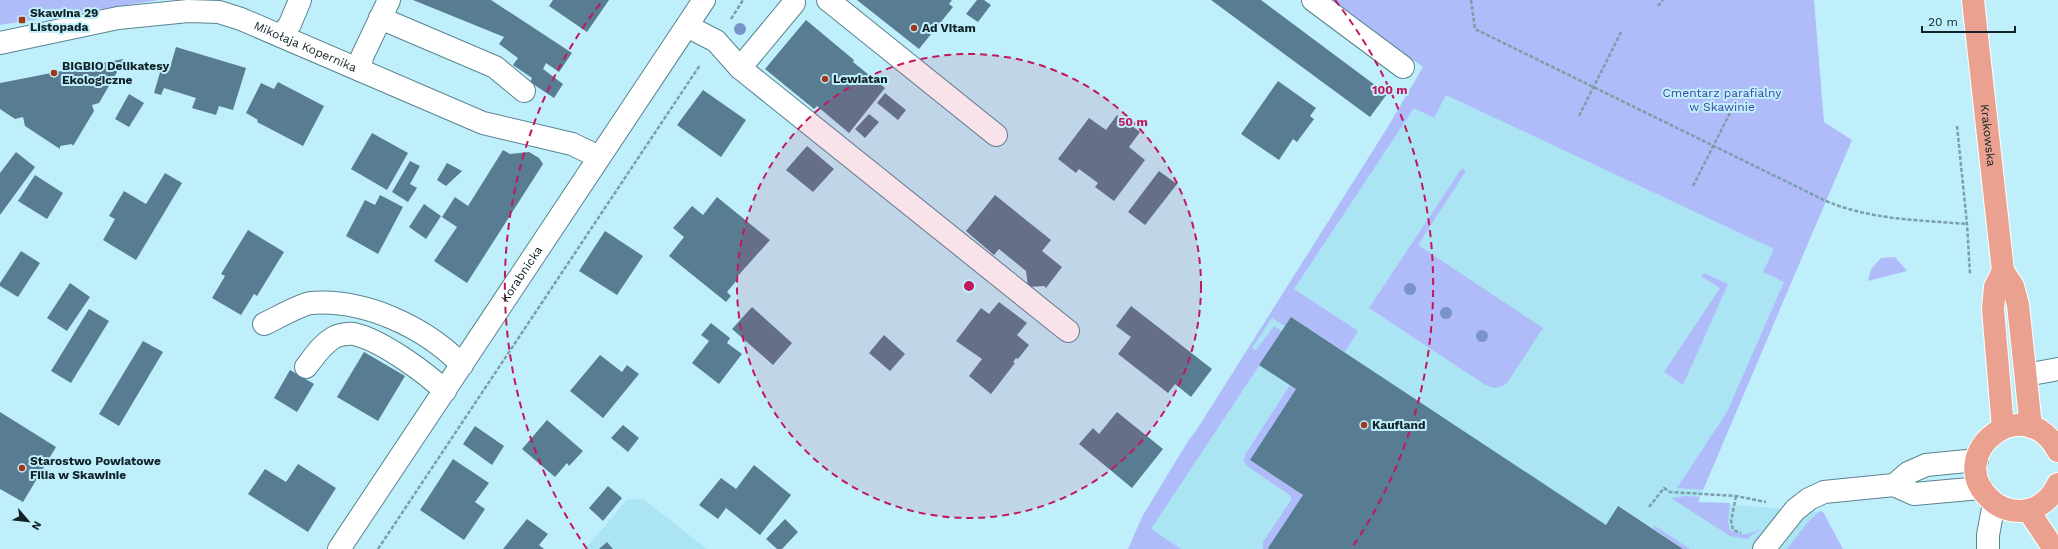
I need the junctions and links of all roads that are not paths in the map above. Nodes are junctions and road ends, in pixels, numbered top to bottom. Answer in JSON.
{"nodes":[{"id":1,"x":300,"y":0,"type":"edge"},
{"id":2,"x":704,"y":0,"type":"edge"},
{"id":3,"x":828,"y":0,"type":"edge"},
{"id":4,"x":1313,"y":0,"type":"edge"},
{"id":5,"x":1973,"y":0,"type":"edge"},
{"id":6,"x":794,"y":3,"type":"dead end"},
{"id":7,"x":384,"y":9,"type":"edge"},
{"id":8,"x":687,"y":26,"type":"junction"},
{"id":9,"x":281,"y":36,"type":"junction"},
{"id":10,"x":0,"y":43,"type":"edge"},
{"id":11,"x":1403,"y":67,"type":"dead end"},
{"id":12,"x":740,"y":68,"type":"junction"},
{"id":13,"x":360,"y":70,"type":"junction"},
{"id":14,"x":524,"y":91,"type":"dead end"},
{"id":15,"x":996,"y":135,"type":"dead end"},
{"id":16,"x":599,"y":157,"type":"junction"},
{"id":17,"x":2003,"y":271,"type":"junction"},
{"id":18,"x":264,"y":324,"type":"dead end"},
{"id":19,"x":1068,"y":331,"type":"dead end"},
{"id":20,"x":462,"y":365,"type":"junction"},
{"id":21,"x":306,"y":367,"type":"dead end"},
{"id":22,"x":2058,"y":369,"type":"edge"},
{"id":23,"x":2026,"y":375,"type":"junction"},
{"id":24,"x":445,"y":391,"type":"junction"},
{"id":25,"x":2032,"y":427,"type":"junction"},
{"id":26,"x":2003,"y":428,"type":"junction"},
{"id":27,"x":2058,"y":451,"type":"edge"},
{"id":28,"x":1976,"y":460,"type":"junction"},
{"id":29,"x":1894,"y":485,"type":"junction"},
{"id":30,"x":2057,"y":491,"type":"edge"},
{"id":31,"x":1988,"y":496,"type":"junction"},
{"id":32,"x":2028,"y":510,"type":"junction"},
{"id":33,"x":339,"y":549,"type":"edge"},
{"id":34,"x":1764,"y":549,"type":"edge"},
{"id":35,"x":1988,"y":549,"type":"edge"},
{"id":36,"x":2054,"y":549,"type":"edge"}],
"edges":[{"from":1,"to":9,"type":"street"},
{"from":2,"to":8,"type":"street","name":"Korabnicka"},
{"from":3,"to":15,"type":"street"},
{"from":4,"to":11,"type":"street"},
{"from":5,"to":17,"type":"main road","name":"Krakowska"},
{"from":6,"to":12,"type":"street"},
{"from":7,"to":13,"type":"street"},
{"from":7,"to":14,"type":"street"},
{"from":8,"to":12,"type":"street"},
{"from":8,"to":16,"type":"street","name":"Korabnicka"},
{"from":9,"to":10,"type":"street","name":"Mikołaja Kopernika"},
{"from":9,"to":13,"type":"street","name":"Mikołaja Kopernika"},
{"from":12,"to":19,"type":"street"},
{"from":13,"to":16,"type":"street","name":"Mikołaja Kopernika"},
{"from":16,"to":20,"type":"street","name":"Korabnicka"},
{"from":17,"to":23,"type":"main road","name":"Krakowska"},
{"from":17,"to":26,"type":"main road"},
{"from":18,"to":20,"type":"street"},
{"from":20,"to":24,"type":"street","name":"Korabnicka"},
{"from":21,"to":24,"type":"street"},
{"from":22,"to":23,"type":"street"},
{"from":23,"to":25,"type":"main road","name":"Krakowska"},
{"from":24,"to":33,"type":"street","name":"Korabnicka"},
{"from":25,"to":26,"type":"main road"},
{"from":25,"to":27,"type":"main road"},
{"from":26,"to":28,"type":"main road"},
{"from":28,"to":29,"type":"street"},
{"from":28,"to":31,"type":"main road"},
{"from":29,"to":31,"type":"street"},
{"from":29,"to":34,"type":"street"},
{"from":30,"to":32,"type":"main road"},
{"from":31,"to":32,"type":"main road"},
{"from":31,"to":35,"type":"street"},
{"from":32,"to":36,"type":"main road"}]}
